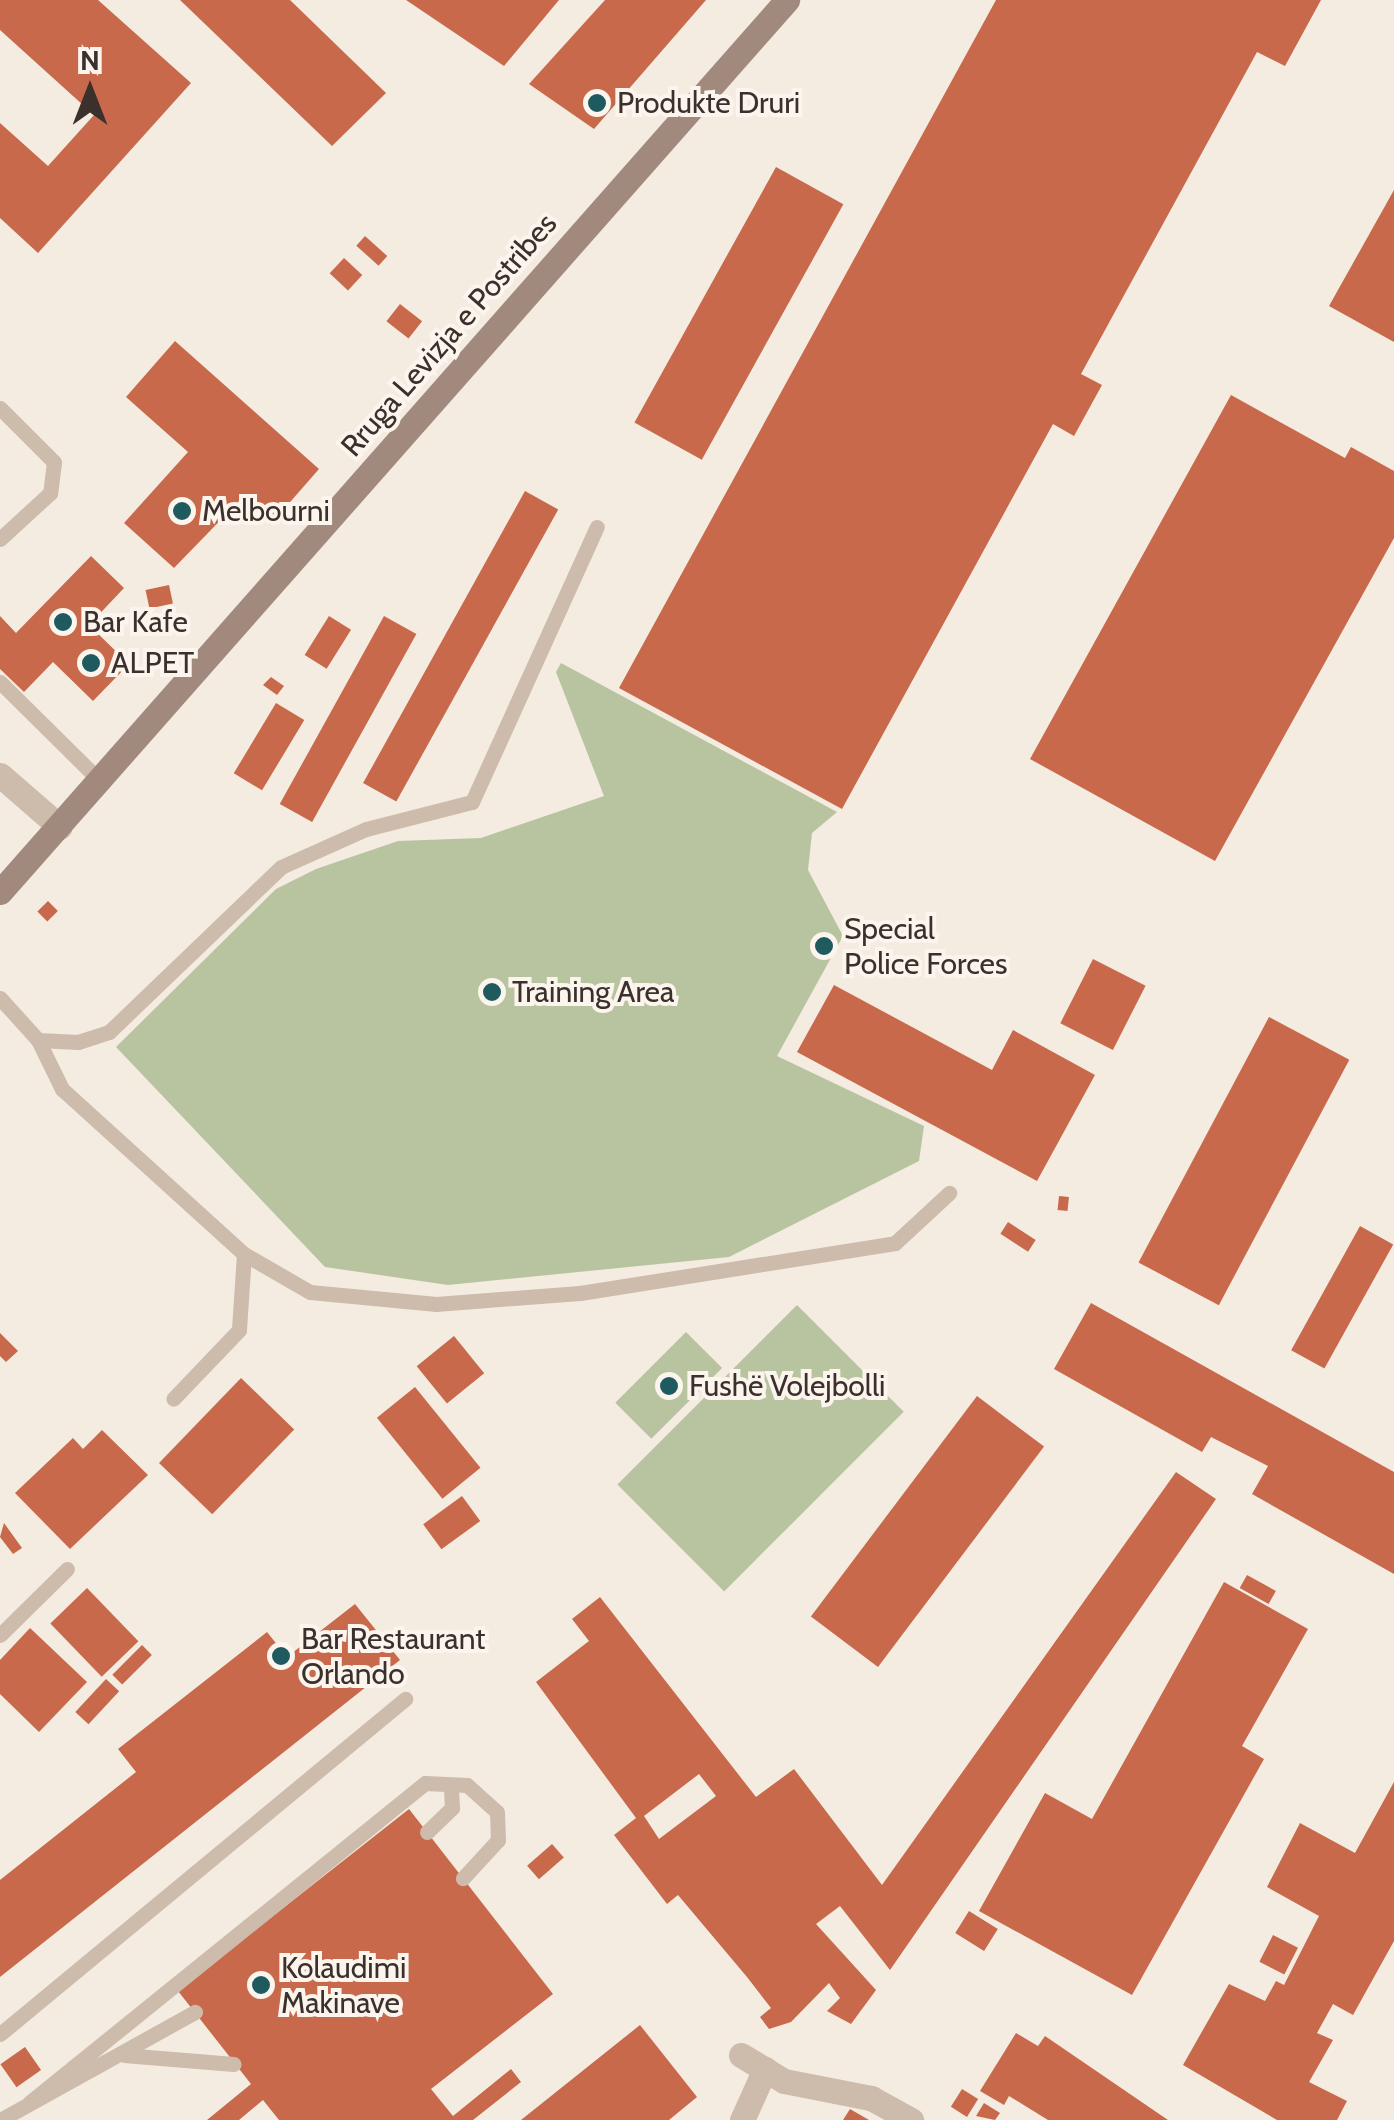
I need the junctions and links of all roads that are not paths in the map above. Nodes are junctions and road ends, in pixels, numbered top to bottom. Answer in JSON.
{"nodes":[{"id":1,"x":787,"y":0,"type":"edge"},
{"id":2,"x":0,"y":408,"type":"edge"},
{"id":3,"x":597,"y":528,"type":"dead end"},
{"id":4,"x":0,"y":540,"type":"edge"},
{"id":5,"x":0,"y":682,"type":"edge"},
{"id":6,"x":0,"y":775,"type":"edge"},
{"id":7,"x":102,"y":783,"type":"junction"},
{"id":8,"x":60,"y":827,"type":"junction"},
{"id":9,"x":0,"y":892,"type":"edge"},
{"id":10,"x":0,"y":998,"type":"edge"},
{"id":11,"x":38,"y":1040,"type":"junction"},
{"id":12,"x":949,"y":1193,"type":"dead end"},
{"id":13,"x":244,"y":1254,"type":"junction"},
{"id":14,"x":172,"y":1399,"type":"dead end"},
{"id":15,"x":67,"y":1569,"type":"dead end"},
{"id":16,"x":0,"y":1635,"type":"edge"},
{"id":17,"x":405,"y":1699,"type":"dead end"},
{"id":18,"x":451,"y":1786,"type":"junction"},
{"id":19,"x":427,"y":1832,"type":"dead end"},
{"id":20,"x":462,"y":1878,"type":"dead end"},
{"id":21,"x":195,"y":2012,"type":"dead end"},
{"id":22,"x":0,"y":2034,"type":"edge"},
{"id":23,"x":123,"y":2055,"type":"junction"},
{"id":24,"x":741,"y":2055,"type":"dead end"},
{"id":25,"x":234,"y":2064,"type":"dead end"},
{"id":26,"x":765,"y":2069,"type":"junction"},
{"id":27,"x":30,"y":2102,"type":"junction"},
{"id":28,"x":0,"y":2120,"type":"edge"},
{"id":29,"x":742,"y":2120,"type":"edge"},
{"id":30,"x":911,"y":2120,"type":"edge"}],
"edges":[{"from":1,"to":7,"type":"street","name":"Rruga Levizja e Postribes"},
{"from":2,"to":4,"type":"lane"},
{"from":3,"to":11,"type":"lane"},
{"from":5,"to":7,"type":"lane"},
{"from":6,"to":8,"type":"street"},
{"from":7,"to":8,"type":"street","name":"Rruga Levizja e Postribes"},
{"from":8,"to":9,"type":"street","name":"Rruga Levizja e Postribes"},
{"from":10,"to":11,"type":"lane"},
{"from":11,"to":13,"type":"lane"},
{"from":12,"to":13,"type":"lane"},
{"from":13,"to":14,"type":"lane"},
{"from":15,"to":16,"type":"lane"},
{"from":17,"to":22,"type":"lane"},
{"from":18,"to":19,"type":"lane"},
{"from":18,"to":20,"type":"lane"},
{"from":18,"to":27,"type":"lane"},
{"from":21,"to":23,"type":"lane"},
{"from":23,"to":25,"type":"lane"},
{"from":23,"to":27,"type":"lane"},
{"from":24,"to":26,"type":"street"},
{"from":26,"to":29,"type":"street"},
{"from":26,"to":30,"type":"street"},
{"from":27,"to":28,"type":"lane"}]}
